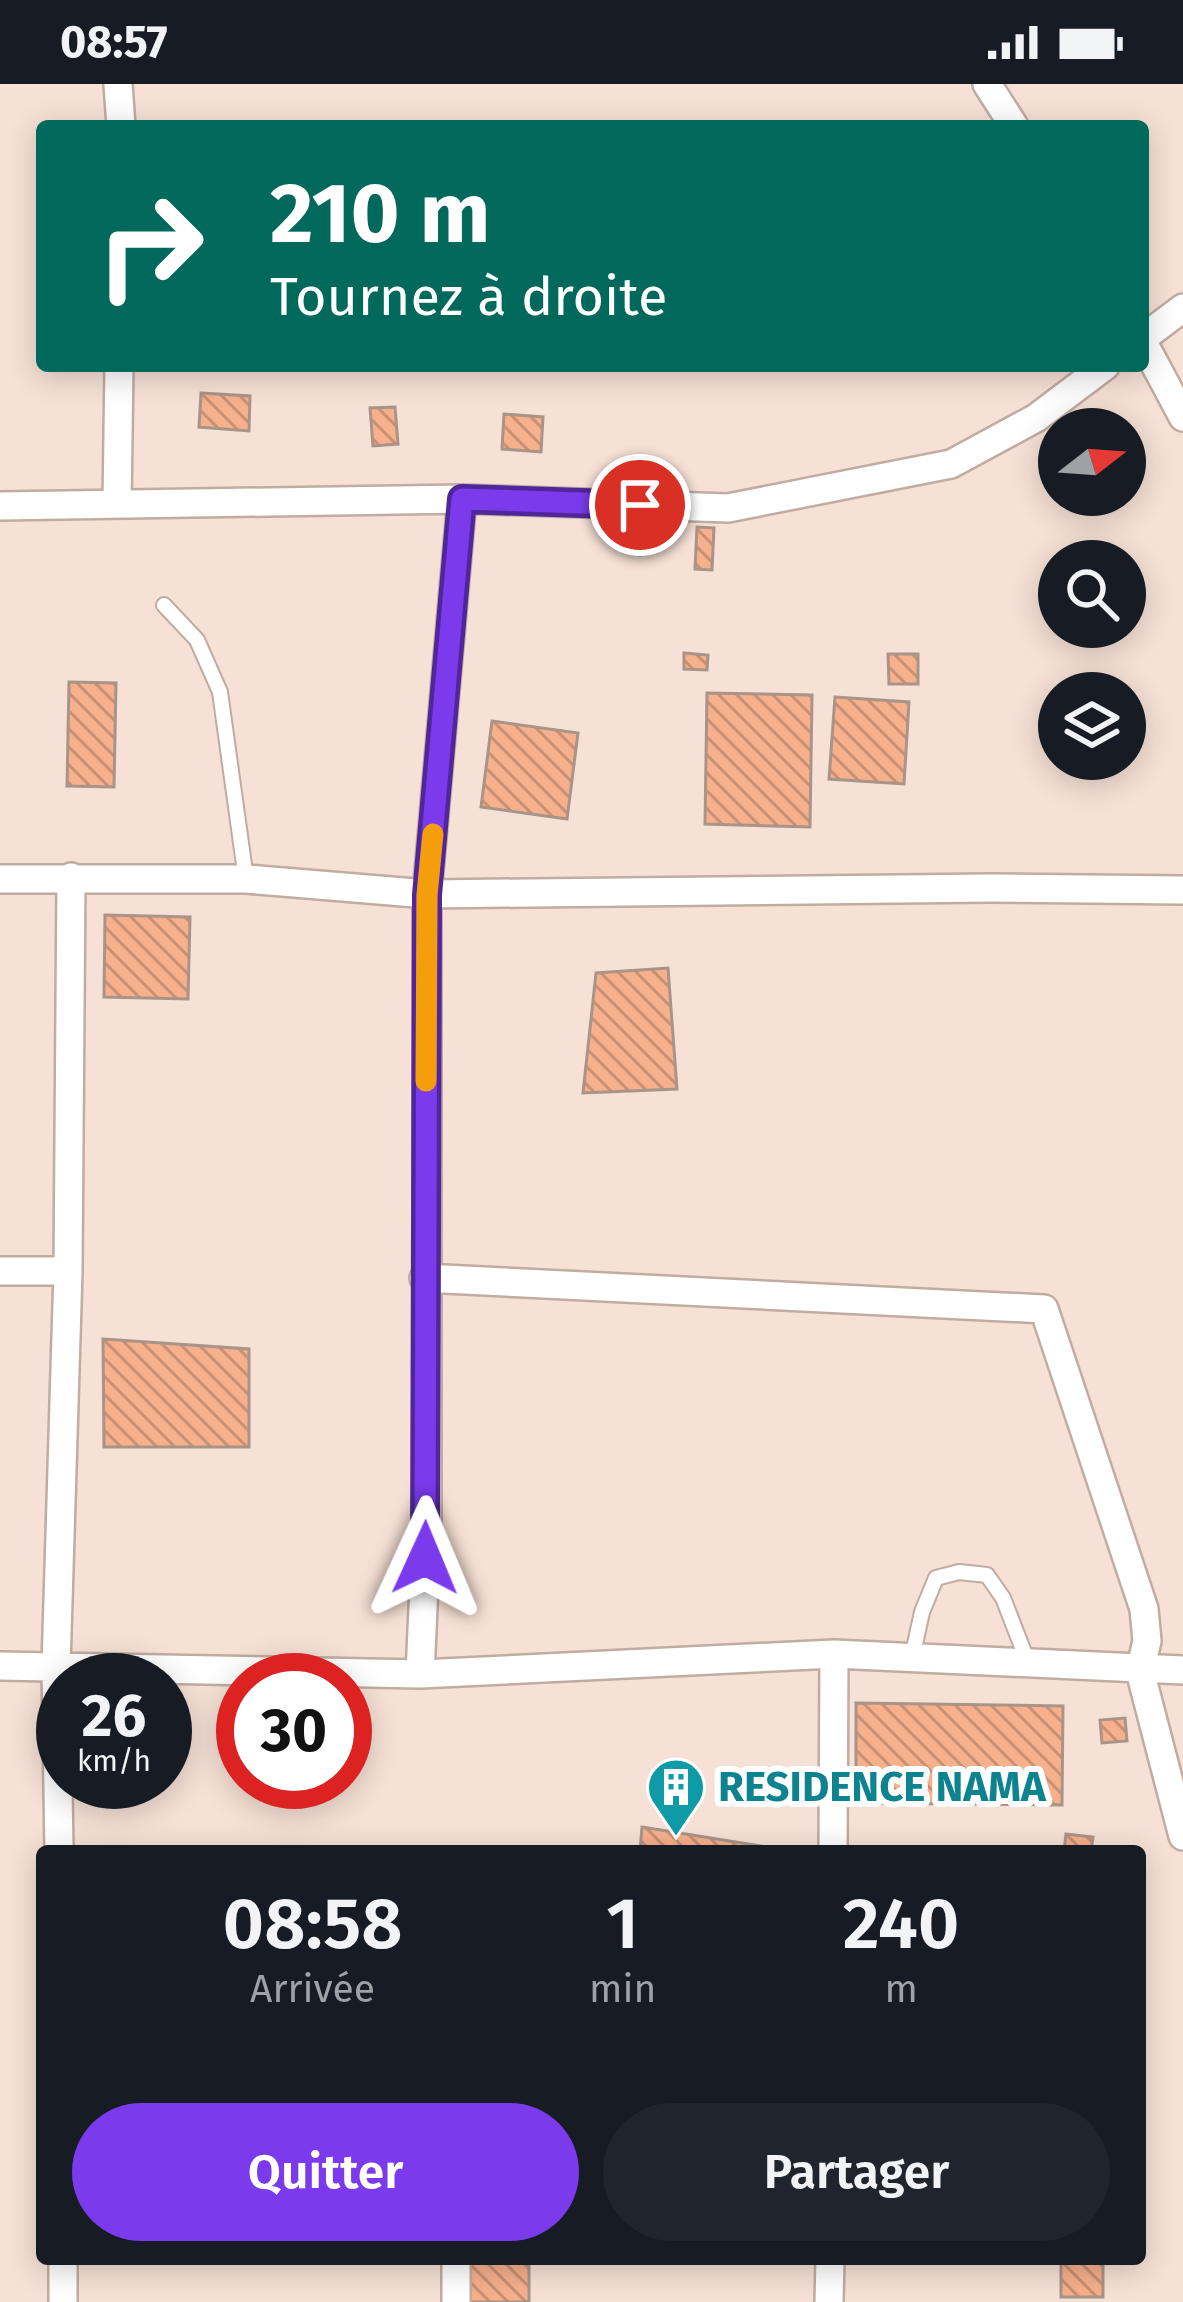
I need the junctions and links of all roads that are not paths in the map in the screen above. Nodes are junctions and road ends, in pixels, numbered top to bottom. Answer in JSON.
{"nodes":[{"id":1,"x":118,"y":84,"type":"edge"},
{"id":2,"x":987,"y":84,"type":"edge"},
{"id":3,"x":121,"y":120,"type":"edge"},
{"id":4,"x":1009,"y":120,"type":"edge"},
{"id":5,"x":1183,"y":308,"type":"edge"},
{"id":6,"x":1149,"y":335,"type":"edge"},
{"id":7,"x":1149,"y":351,"type":"edge"},
{"id":8,"x":119,"y":372,"type":"edge"},
{"id":9,"x":1098,"y":372,"type":"edge"},
{"id":10,"x":1183,"y":416,"type":"edge"},
{"id":11,"x":462,"y":499,"type":"junction"},
{"id":12,"x":117,"y":504,"type":"junction"},
{"id":13,"x":0,"y":506,"type":"edge"},
{"id":14,"x":164,"y":605,"type":"dead end"},
{"id":15,"x":71,"y":878,"type":"junction"},
{"id":16,"x":0,"y":879,"type":"edge"},
{"id":17,"x":246,"y":879,"type":"junction"},
{"id":18,"x":1183,"y":890,"type":"edge"},
{"id":19,"x":427,"y":895,"type":"junction"},
{"id":20,"x":0,"y":1271,"type":"edge"},
{"id":21,"x":68,"y":1271,"type":"junction"},
{"id":22,"x":424,"y":1278,"type":"junction"},
{"id":23,"x":56,"y":1653,"type":"edge"},
{"id":24,"x":834,"y":1654,"type":"junction"},
{"id":25,"x":912,"y":1658,"type":"junction"},
{"id":26,"x":1029,"y":1665,"type":"junction"},
{"id":27,"x":0,"y":1666,"type":"edge"},
{"id":28,"x":36,"y":1667,"type":"edge"},
{"id":29,"x":192,"y":1670,"type":"edge"},
{"id":30,"x":1183,"y":1670,"type":"edge"},
{"id":31,"x":1140,"y":1671,"type":"junction"},
{"id":32,"x":420,"y":1674,"type":"junction"},
{"id":33,"x":58,"y":1809,"type":"edge"},
{"id":34,"x":1183,"y":1836,"type":"edge"},
{"id":35,"x":59,"y":1845,"type":"edge"},
{"id":36,"x":833,"y":1845,"type":"edge"},
{"id":37,"x":63,"y":2265,"type":"edge"},
{"id":38,"x":457,"y":2265,"type":"edge"},
{"id":39,"x":830,"y":2265,"type":"edge"},
{"id":40,"x":63,"y":2302,"type":"edge"},
{"id":41,"x":456,"y":2302,"type":"edge"},
{"id":42,"x":829,"y":2302,"type":"edge"}],
"edges":[{"from":1,"to":3,"type":"street"},
{"from":2,"to":4,"type":"street"},
{"from":5,"to":6,"type":"street"},
{"from":7,"to":10,"type":"street"},
{"from":8,"to":12,"type":"street"},
{"from":9,"to":11,"type":"street"},
{"from":11,"to":12,"type":"street"},
{"from":11,"to":19,"type":"street"},
{"from":12,"to":13,"type":"street"},
{"from":14,"to":17,"type":"lane"},
{"from":15,"to":16,"type":"street"},
{"from":15,"to":17,"type":"street"},
{"from":15,"to":21,"type":"street"},
{"from":17,"to":19,"type":"street"},
{"from":18,"to":19,"type":"street"},
{"from":19,"to":22,"type":"street"},
{"from":20,"to":21,"type":"street"},
{"from":21,"to":23,"type":"street"},
{"from":22,"to":31,"type":"street"},
{"from":22,"to":32,"type":"street"},
{"from":24,"to":25,"type":"street"},
{"from":24,"to":32,"type":"street"},
{"from":24,"to":36,"type":"street"},
{"from":25,"to":26,"type":"street"},
{"from":25,"to":26,"type":"lane"},
{"from":26,"to":31,"type":"street"},
{"from":27,"to":28,"type":"street"},
{"from":29,"to":32,"type":"street"},
{"from":30,"to":31,"type":"street"},
{"from":31,"to":34,"type":"street"},
{"from":33,"to":35,"type":"street"},
{"from":37,"to":40,"type":"street"},
{"from":38,"to":41,"type":"street"},
{"from":39,"to":42,"type":"street"}]}
